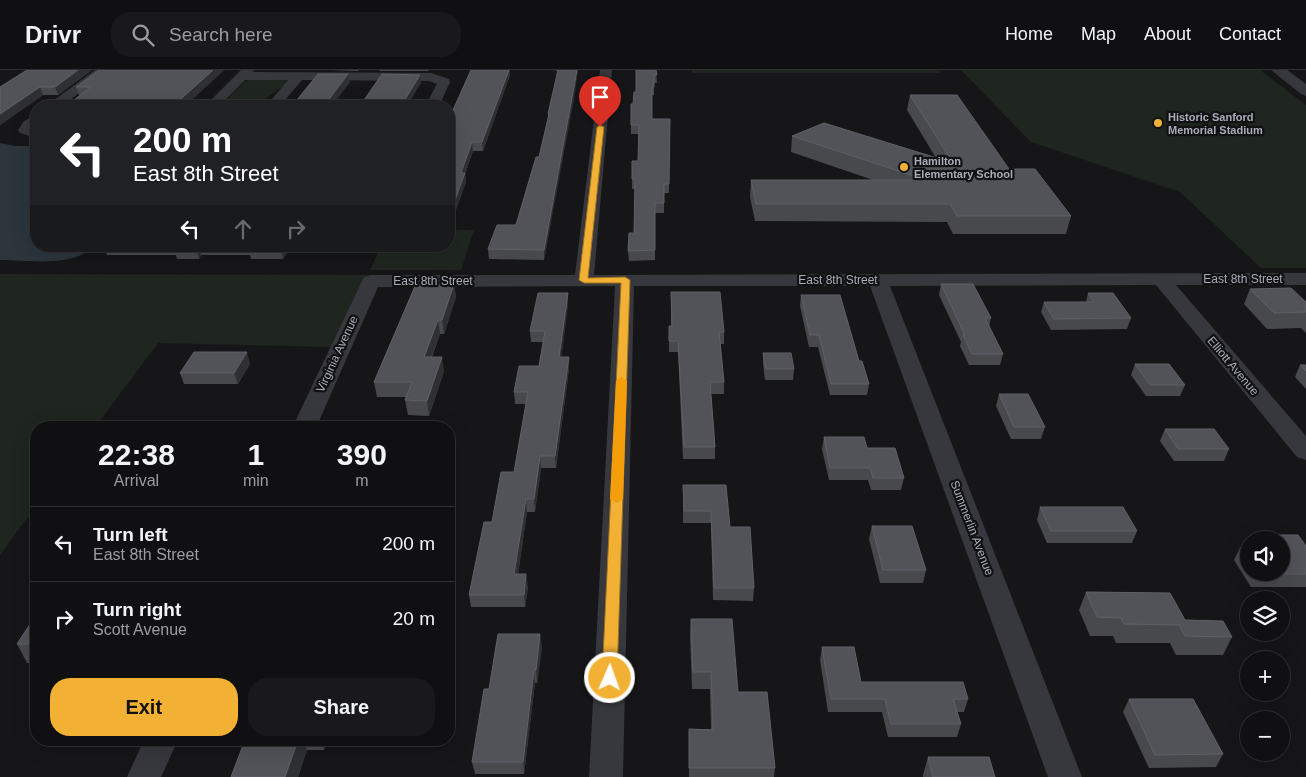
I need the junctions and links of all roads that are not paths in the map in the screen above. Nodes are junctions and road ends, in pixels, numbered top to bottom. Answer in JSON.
{"nodes":[{"id":1,"x":103,"y":70,"type":"edge"},
{"id":2,"x":606,"y":70,"type":"edge"},
{"id":3,"x":1278,"y":70,"type":"edge"},
{"id":4,"x":245,"y":73,"type":"edge"},
{"id":5,"x":299,"y":76,"type":"junction"},
{"id":6,"x":1303,"y":87,"type":"edge"},
{"id":7,"x":61,"y":100,"type":"edge"},
{"id":8,"x":218,"y":100,"type":"edge"},
{"id":9,"x":278,"y":100,"type":"edge"},
{"id":10,"x":435,"y":100,"type":"edge"},
{"id":11,"x":30,"y":125,"type":"edge"},
{"id":12,"x":30,"y":132,"type":"edge"},
{"id":13,"x":1161,"y":279,"type":"junction"},
{"id":14,"x":1306,"y":279,"type":"edge"},
{"id":15,"x":584,"y":280,"type":"junction"},
{"id":16,"x":625,"y":280,"type":"junction"},
{"id":17,"x":878,"y":280,"type":"junction"},
{"id":18,"x":371,"y":281,"type":"joint"},
{"id":19,"x":307,"y":421,"type":"edge"},
{"id":20,"x":1306,"y":452,"type":"edge"},
{"id":21,"x":158,"y":746,"type":"edge"},
{"id":22,"x":144,"y":777,"type":"edge"},
{"id":23,"x":606,"y":777,"type":"edge"},
{"id":24,"x":1065,"y":777,"type":"edge"}],
"edges":[{"from":1,"to":7,"type":"street"},
{"from":2,"to":15,"type":"street"},
{"from":3,"to":6,"type":"street"},
{"from":4,"to":5,"type":"street"},
{"from":4,"to":8,"type":"street"},
{"from":5,"to":9,"type":"street"},
{"from":5,"to":10,"type":"street"},
{"from":11,"to":12,"type":"street"},
{"from":13,"to":14,"type":"street","name":"East 8th Street"},
{"from":13,"to":17,"type":"street","name":"East 8th Street"},
{"from":13,"to":20,"type":"street","name":"Elliott Avenue"},
{"from":15,"to":16,"type":"street","name":"East 8th Street"},
{"from":15,"to":18,"type":"street","name":"East 8th Street"},
{"from":16,"to":17,"type":"street","name":"East 8th Street"},
{"from":16,"to":23,"type":"street"},
{"from":17,"to":24,"type":"street","name":"Summerlin Avenue"},
{"from":18,"to":19,"type":"street","name":"Virginia Avenue"},
{"from":21,"to":22,"type":"street"}]}
